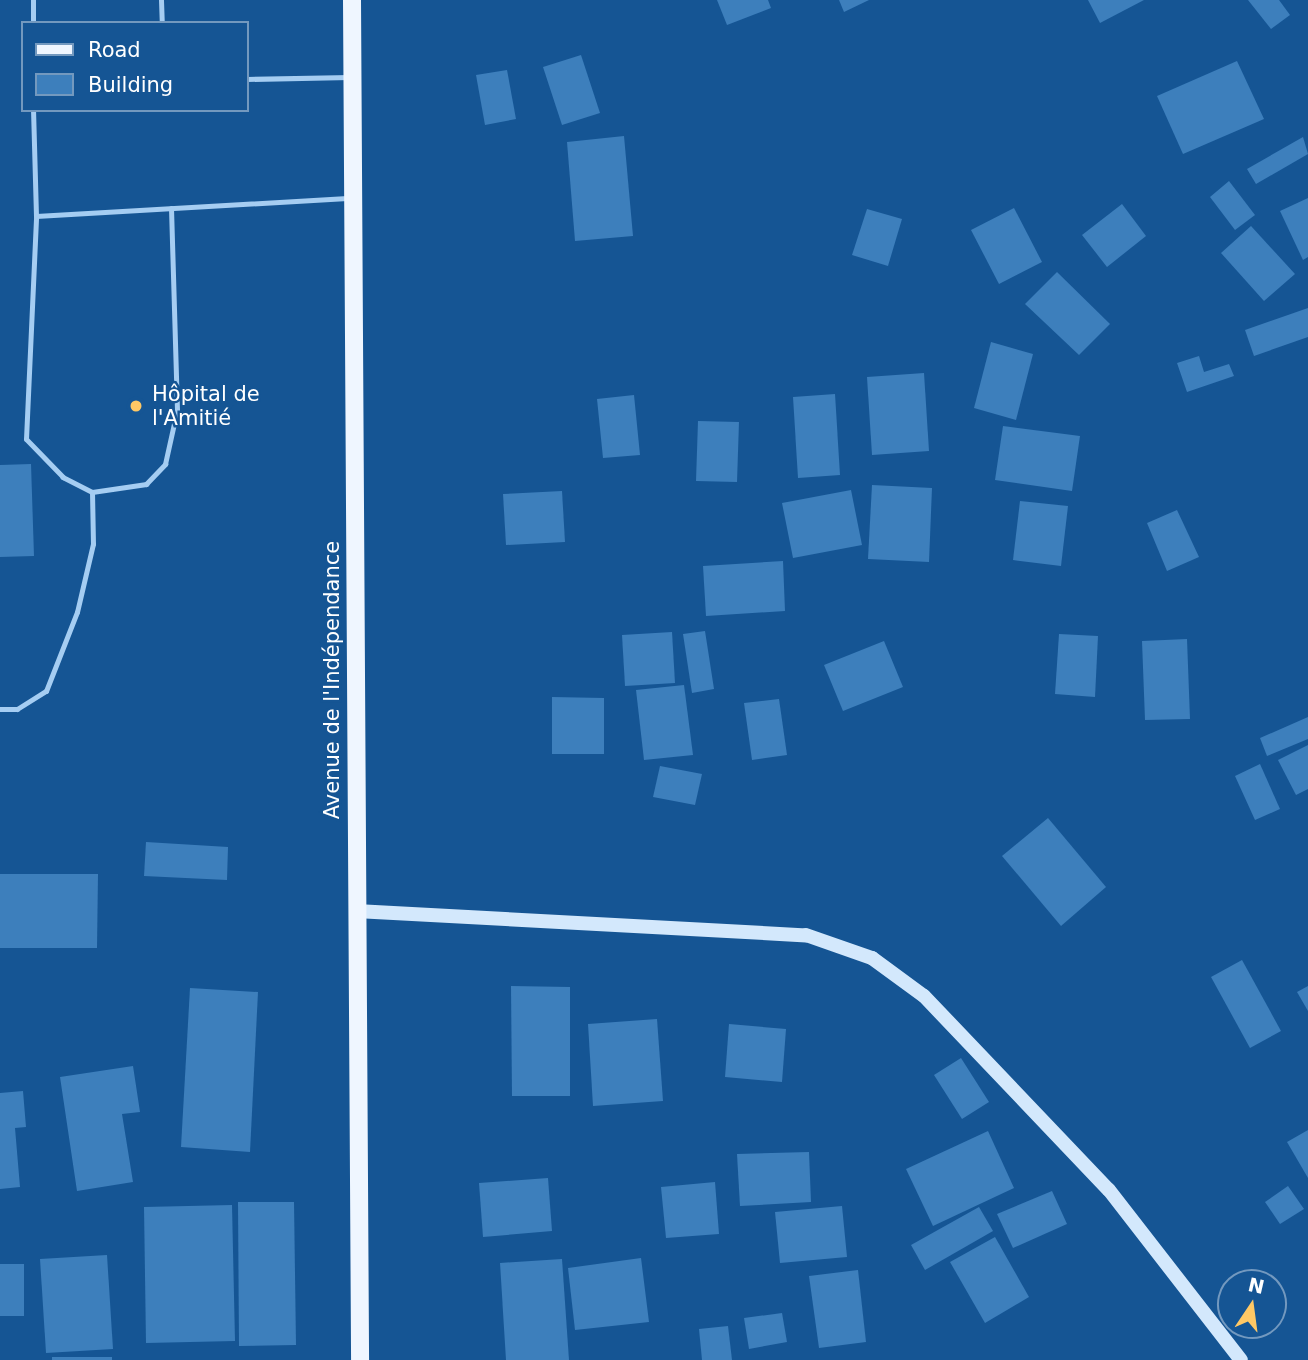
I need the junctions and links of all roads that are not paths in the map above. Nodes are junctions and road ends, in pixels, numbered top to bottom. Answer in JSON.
{"nodes":[{"id":1,"x":33,"y":0,"type":"edge"},
{"id":2,"x":161,"y":0,"type":"edge"},
{"id":3,"x":352,"y":0,"type":"edge"},
{"id":4,"x":33,"y":21,"type":"edge"},
{"id":5,"x":162,"y":21,"type":"edge"},
{"id":6,"x":353,"y":77,"type":"junction"},
{"id":7,"x":248,"y":79,"type":"edge"},
{"id":8,"x":33,"y":112,"type":"edge"},
{"id":9,"x":353,"y":198,"type":"junction"},
{"id":10,"x":171,"y":208,"type":"junction"},
{"id":11,"x":36,"y":216,"type":"junction"},
{"id":12,"x":92,"y":492,"type":"junction"},
{"id":13,"x":0,"y":709,"type":"edge"},
{"id":14,"x":356,"y":911,"type":"junction"},
{"id":15,"x":360,"y":1360,"type":"edge"},
{"id":16,"x":1241,"y":1360,"type":"edge"}],
"edges":[{"from":1,"to":4,"type":"lane"},
{"from":2,"to":5,"type":"lane"},
{"from":3,"to":6,"type":"main road","name":"Avenue de l'Indépendance"},
{"from":6,"to":7,"type":"lane"},
{"from":6,"to":9,"type":"main road","name":"Avenue de l'Indépendance"},
{"from":8,"to":11,"type":"lane"},
{"from":9,"to":10,"type":"lane"},
{"from":9,"to":14,"type":"main road","name":"Avenue de l'Indépendance"},
{"from":10,"to":11,"type":"lane"},
{"from":10,"to":12,"type":"lane"},
{"from":11,"to":12,"type":"lane"},
{"from":12,"to":13,"type":"lane"},
{"from":14,"to":15,"type":"main road","name":"Avenue de l'Indépendance"},
{"from":14,"to":16,"type":"street"}]}
